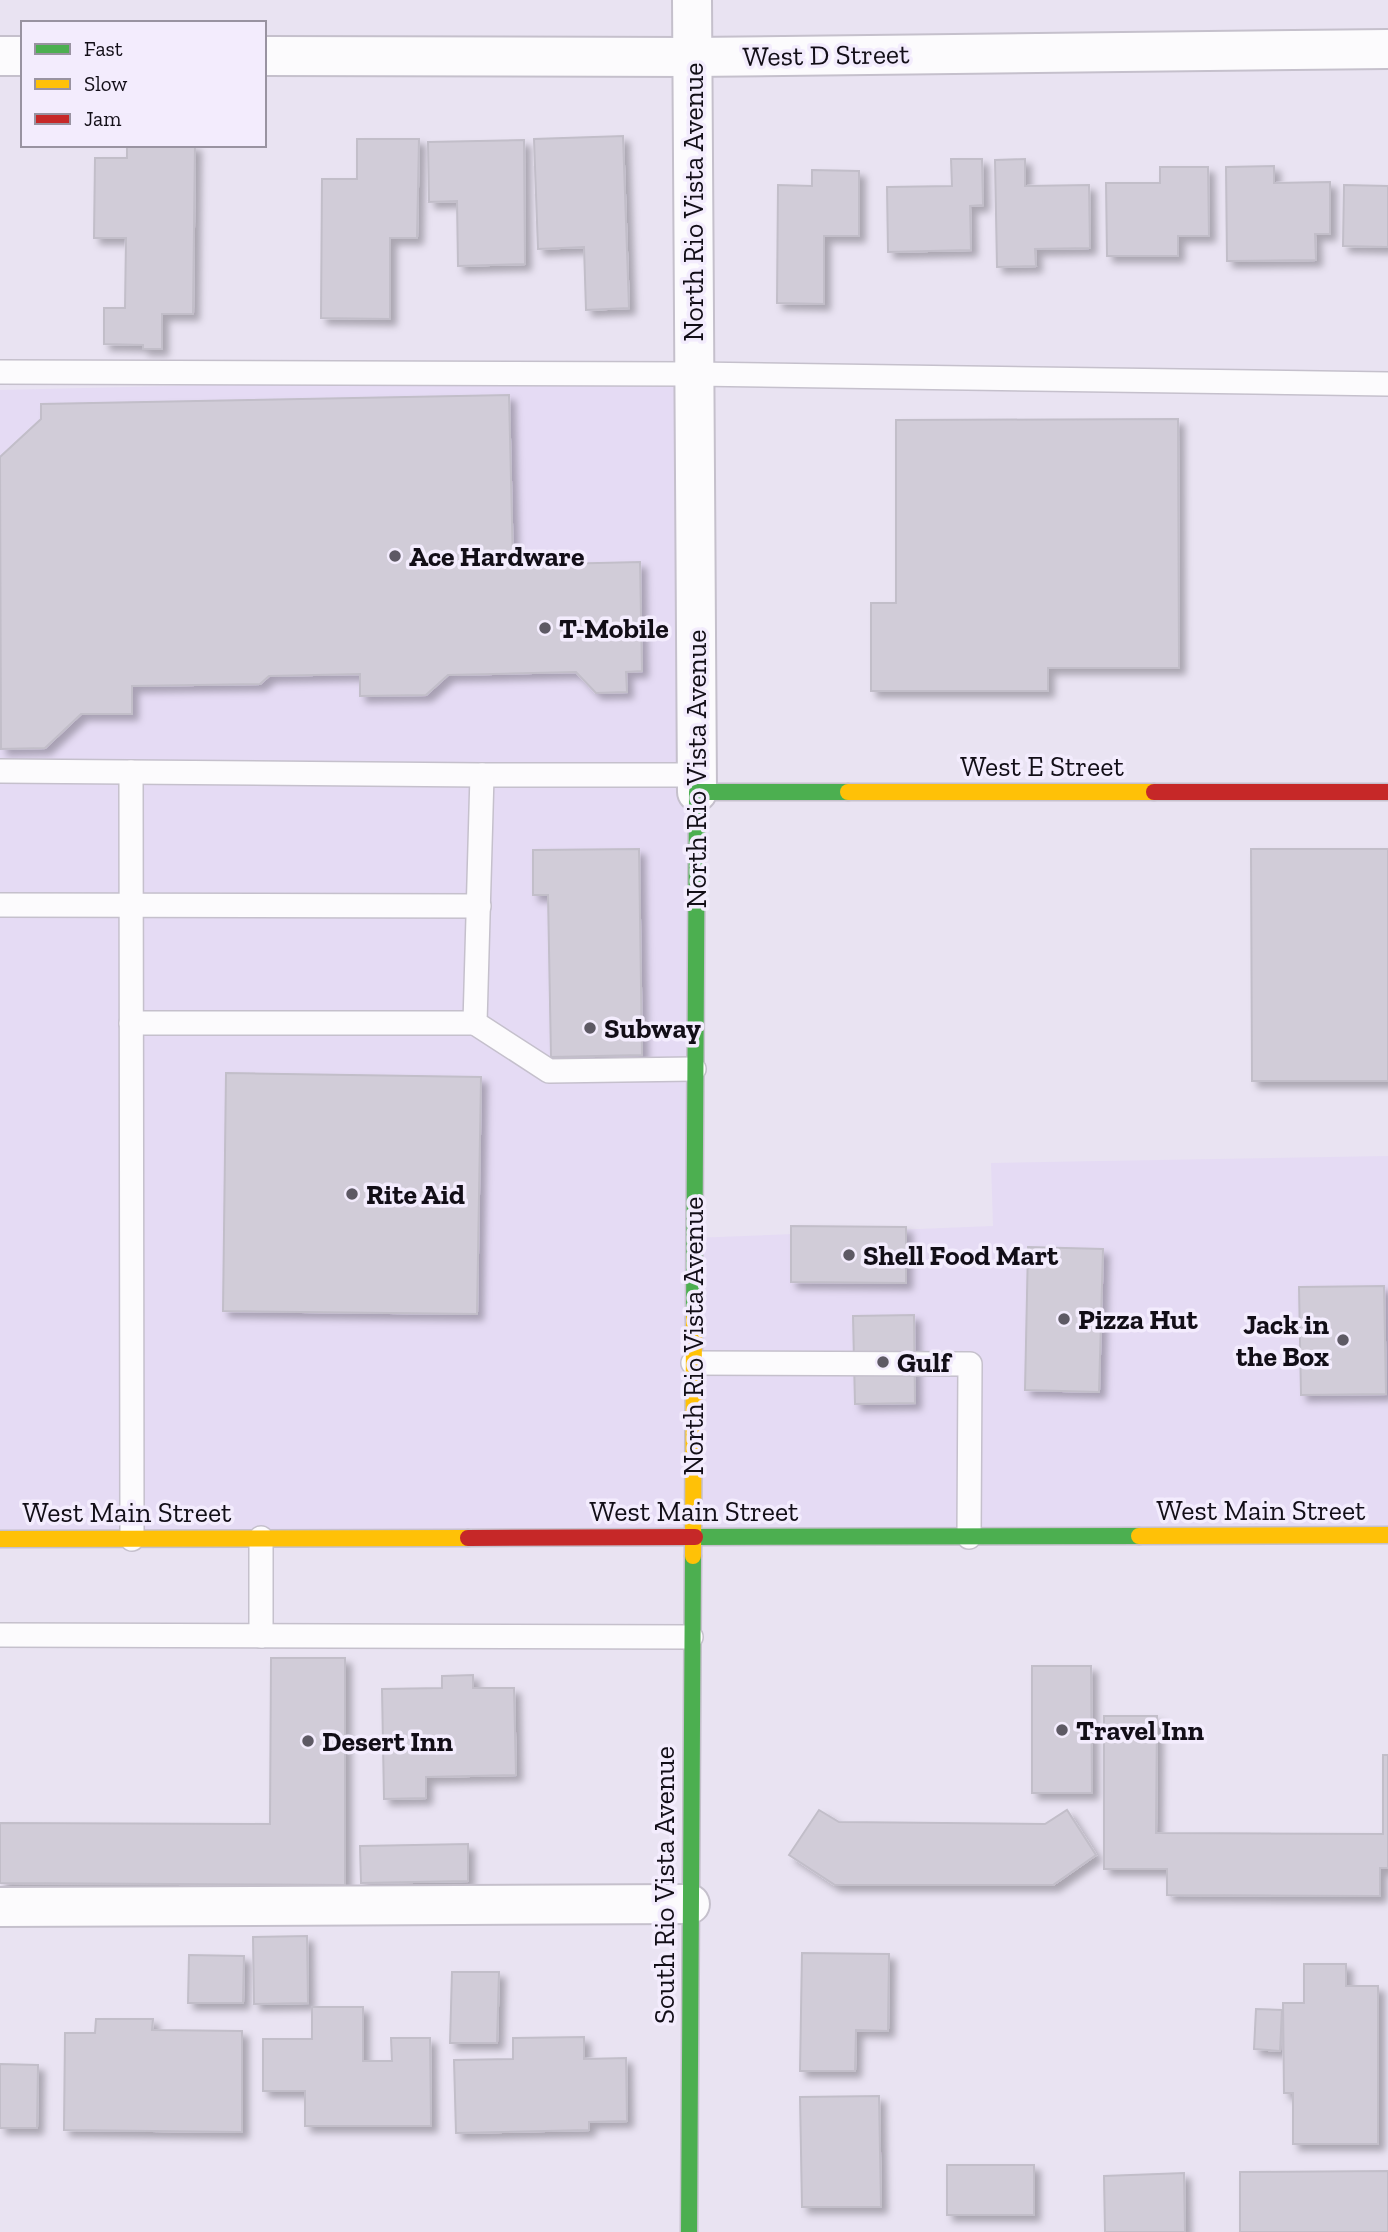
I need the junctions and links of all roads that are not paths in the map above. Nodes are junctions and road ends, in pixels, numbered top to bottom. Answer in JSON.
{"nodes":[{"id":1,"x":692,"y":0,"type":"edge"},
{"id":2,"x":1388,"y":49,"type":"edge"},
{"id":3,"x":0,"y":56,"type":"edge"},
{"id":4,"x":21,"y":56,"type":"edge"},
{"id":5,"x":266,"y":56,"type":"edge"},
{"id":6,"x":693,"y":57,"type":"junction"},
{"id":7,"x":0,"y":372,"type":"edge"},
{"id":8,"x":694,"y":374,"type":"junction"},
{"id":9,"x":1388,"y":383,"type":"edge"},
{"id":10,"x":0,"y":771,"type":"edge"},
{"id":11,"x":131,"y":772,"type":"junction"},
{"id":12,"x":482,"y":775,"type":"junction"},
{"id":13,"x":696,"y":783,"type":"junction"},
{"id":14,"x":1388,"y":792,"type":"edge"},
{"id":15,"x":0,"y":905,"type":"edge"},
{"id":16,"x":132,"y":906,"type":"junction"},
{"id":17,"x":479,"y":906,"type":"junction"},
{"id":18,"x":131,"y":1023,"type":"junction"},
{"id":19,"x":475,"y":1023,"type":"junction"},
{"id":20,"x":694,"y":1069,"type":"junction"},
{"id":21,"x":693,"y":1363,"type":"junction"},
{"id":22,"x":1388,"y":1535,"type":"edge"},
{"id":23,"x":969,"y":1537,"type":"junction"},
{"id":24,"x":261,"y":1538,"type":"junction"},
{"id":25,"x":692,"y":1538,"type":"junction"},
{"id":26,"x":0,"y":1539,"type":"edge"},
{"id":27,"x":132,"y":1539,"type":"junction"},
{"id":28,"x":0,"y":1635,"type":"edge"},
{"id":29,"x":261,"y":1636,"type":"junction"},
{"id":30,"x":691,"y":1637,"type":"junction"},
{"id":31,"x":690,"y":1904,"type":"junction"},
{"id":32,"x":0,"y":1907,"type":"edge"},
{"id":33,"x":690,"y":2232,"type":"edge"}],
"edges":[{"from":1,"to":6,"type":"street","name":"North Rio Vista Avenue"},
{"from":2,"to":6,"type":"street","name":"West D Street"},
{"from":3,"to":4,"type":"street"},
{"from":5,"to":6,"type":"street","name":"West D Street"},
{"from":6,"to":8,"type":"street","name":"North Rio Vista Avenue"},
{"from":7,"to":8,"type":"lane"},
{"from":8,"to":9,"type":"lane"},
{"from":8,"to":13,"type":"street","name":"North Rio Vista Avenue"},
{"from":10,"to":11,"type":"lane"},
{"from":11,"to":12,"type":"lane"},
{"from":11,"to":16,"type":"lane"},
{"from":12,"to":13,"type":"lane"},
{"from":12,"to":17,"type":"lane"},
{"from":13,"to":14,"type":"main road","name":"West E Street"},
{"from":13,"to":20,"type":"main road","name":"North Rio Vista Avenue"},
{"from":15,"to":16,"type":"lane"},
{"from":16,"to":17,"type":"lane"},
{"from":16,"to":18,"type":"lane"},
{"from":17,"to":19,"type":"lane"},
{"from":18,"to":19,"type":"lane"},
{"from":18,"to":27,"type":"lane"},
{"from":19,"to":20,"type":"lane"},
{"from":20,"to":21,"type":"main road","name":"North Rio Vista Avenue"},
{"from":21,"to":23,"type":"lane"},
{"from":21,"to":25,"type":"main road","name":"North Rio Vista Avenue"},
{"from":22,"to":23,"type":"main road","name":"West Main Street"},
{"from":23,"to":25,"type":"main road","name":"West Main Street"},
{"from":24,"to":25,"type":"main road","name":"West Main Street"},
{"from":24,"to":27,"type":"main road","name":"West Main Street"},
{"from":24,"to":29,"type":"lane"},
{"from":25,"to":30,"type":"main road","name":"South Rio Vista Avenue"},
{"from":26,"to":27,"type":"main road","name":"West Main Street"},
{"from":28,"to":29,"type":"lane"},
{"from":29,"to":30,"type":"lane"},
{"from":30,"to":31,"type":"main road","name":"South Rio Vista Avenue"},
{"from":31,"to":32,"type":"street"},
{"from":31,"to":33,"type":"main road","name":"South Rio Vista Avenue"}]}
